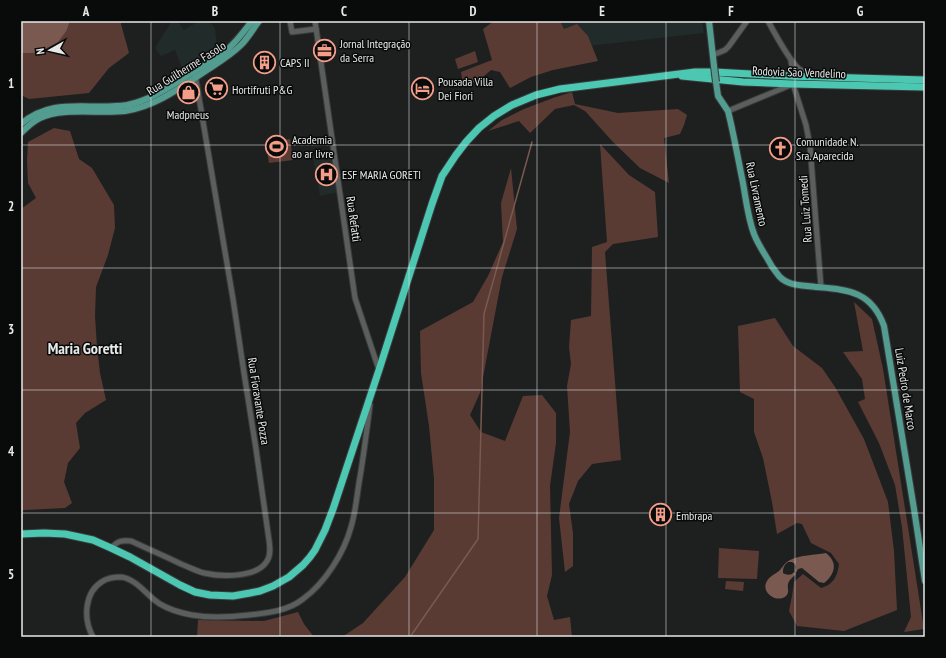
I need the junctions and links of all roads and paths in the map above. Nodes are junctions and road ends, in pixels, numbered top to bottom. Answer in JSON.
{"nodes":[{"id":1,"x":252,"y":21,"type":"edge"},
{"id":2,"x":259,"y":21,"type":"edge"},
{"id":3,"x":290,"y":21,"type":"edge"},
{"id":4,"x":315,"y":21,"type":"edge"},
{"id":5,"x":709,"y":21,"type":"edge"},
{"id":6,"x":747,"y":21,"type":"edge"},
{"id":7,"x":768,"y":21,"type":"edge"},
{"id":8,"x":316,"y":29,"type":"junction"},
{"id":9,"x":712,"y":55,"type":"junction"},
{"id":10,"x":790,"y":58,"type":"junction"},
{"id":11,"x":195,"y":74,"type":"junction"},
{"id":12,"x":672,"y":75,"type":"junction"},
{"id":13,"x":788,"y":76,"type":"junction"},
{"id":14,"x":820,"y":77,"type":"junction"},
{"id":15,"x":925,"y":80,"type":"edge"},
{"id":16,"x":793,"y":84,"type":"junction"},
{"id":17,"x":925,"y":87,"type":"edge"},
{"id":18,"x":728,"y":111,"type":"junction"},
{"id":19,"x":21,"y":124,"type":"edge"},
{"id":20,"x":21,"y":133,"type":"edge"},
{"id":21,"x":821,"y":287,"type":"junction"},
{"id":22,"x":881,"y":319,"type":"joint"},
{"id":23,"x":379,"y":370,"type":"junction"},
{"id":24,"x":372,"y":390,"type":"junction"},
{"id":25,"x":21,"y":534,"type":"edge"},
{"id":26,"x":111,"y":548,"type":"junction"},
{"id":27,"x":925,"y":581,"type":"edge"},
{"id":28,"x":93,"y":637,"type":"edge"}],
"edges":[{"from":1,"to":11,"type":"main road","name":"Rua Guilherme Fasolo"},
{"from":2,"to":11,"type":"main road","name":"Rua Guilherme Fasolo"},
{"from":3,"to":8,"type":"street"},
{"from":4,"to":8,"type":"street","name":"Rua Refatti"},
{"from":5,"to":9,"type":"main road","name":"Rua Livramento"},
{"from":6,"to":9,"type":"street"},
{"from":7,"to":10,"type":"street"},
{"from":8,"to":23,"type":"street","name":"Rua Refatti"},
{"from":9,"to":18,"type":"main road","name":"Rua Livramento","bridge":true},
{"from":10,"to":13,"type":"street"},
{"from":10,"to":14,"type":"street"},
{"from":11,"to":19,"type":"main road","name":"Rua Guilherme Fasolo"},
{"from":11,"to":20,"type":"main road","name":"Rua Guilherme Fasolo"},
{"from":11,"to":26,"type":"street","name":"Rua Fioravante Pozza"},
{"from":12,"to":13,"type":"highway"},
{"from":12,"to":16,"type":"highway","name":"Rodovia São Vendelino"},
{"from":12,"to":23,"type":"highway"},
{"from":13,"to":14,"type":"highway"},
{"from":14,"to":15,"type":"highway"},
{"from":16,"to":17,"type":"highway","name":"Rodovia São Vendelino"},
{"from":16,"to":18,"type":"street"},
{"from":16,"to":21,"type":"street","name":"Rua Luiz Tomedi"},
{"from":18,"to":21,"type":"main road","name":"Rua Livramento"},
{"from":21,"to":22,"type":"main road","name":"Rua Livramento"},
{"from":22,"to":27,"type":"main road","name":"Luiz Pedro de Marco"},
{"from":23,"to":24,"type":"highway"},
{"from":24,"to":26,"type":"highway"},
{"from":24,"to":28,"type":"street"},
{"from":25,"to":26,"type":"highway"}]}
